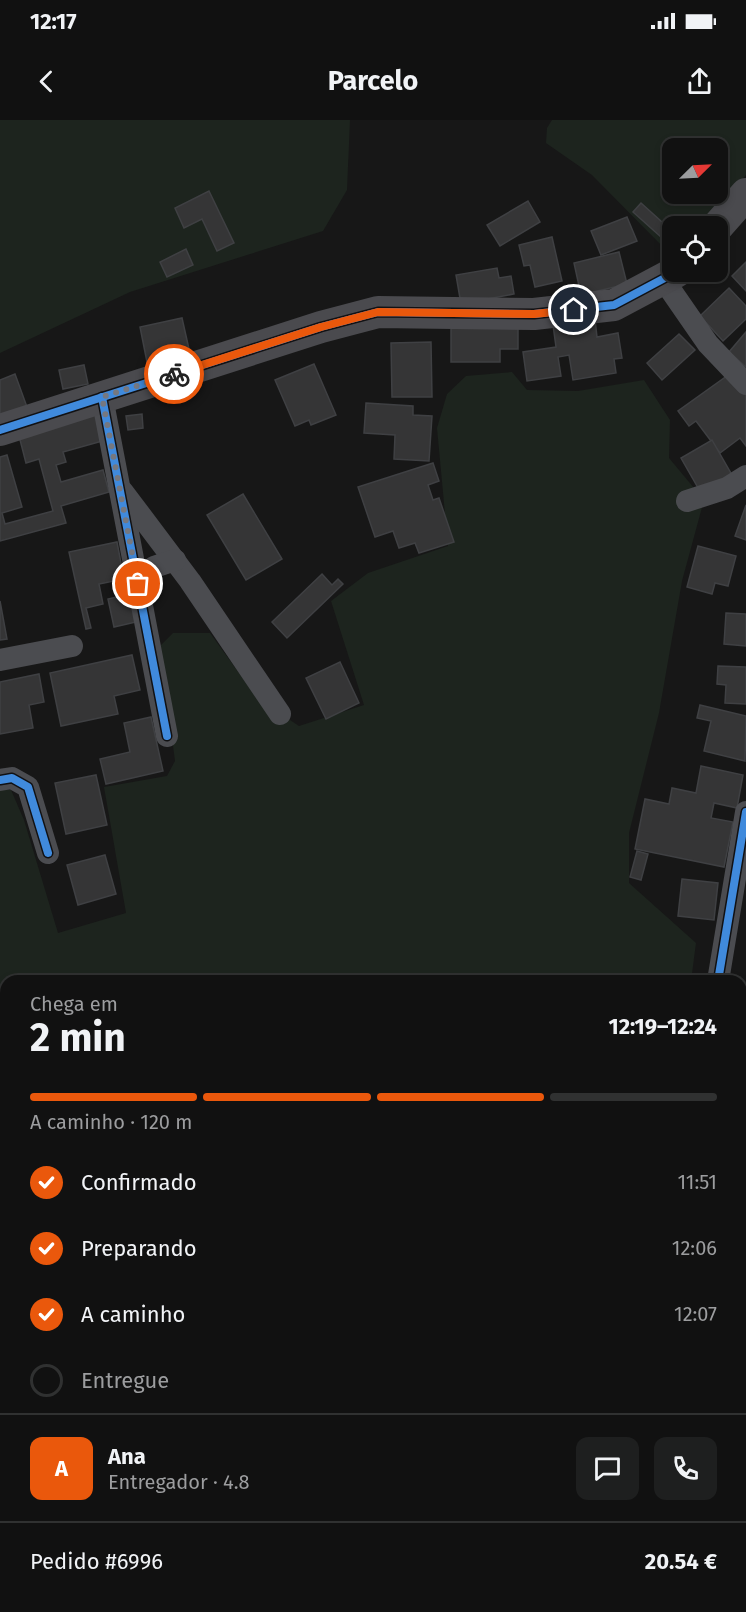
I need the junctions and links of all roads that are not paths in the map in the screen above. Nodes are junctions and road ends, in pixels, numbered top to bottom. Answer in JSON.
{"nodes":[{"id":1,"x":746,"y":194,"type":"edge"},
{"id":2,"x":726,"y":216,"type":"edge"},
{"id":3,"x":662,"y":279,"type":"edge"},
{"id":4,"x":673,"y":282,"type":"edge"},
{"id":5,"x":746,"y":384,"type":"edge"},
{"id":6,"x":102,"y":397,"type":"junction"},
{"id":7,"x":0,"y":430,"type":"edge"},
{"id":8,"x":746,"y":476,"type":"edge"},
{"id":9,"x":119,"y":486,"type":"junction"},
{"id":10,"x":687,"y":501,"type":"dead end"},
{"id":11,"x":175,"y":560,"type":"junction"},
{"id":12,"x":138,"y":584,"type":"junction"},
{"id":13,"x":72,"y":646,"type":"dead end"},
{"id":14,"x":0,"y":660,"type":"edge"},
{"id":15,"x":280,"y":714,"type":"dead end"},
{"id":16,"x":167,"y":735,"type":"dead end"},
{"id":17,"x":0,"y":780,"type":"edge"},
{"id":18,"x":746,"y":812,"type":"edge"},
{"id":19,"x":48,"y":853,"type":"dead end"},
{"id":20,"x":720,"y":975,"type":"edge"}],
"edges":[{"from":1,"to":2,"type":"street"},
{"from":3,"to":6,"type":"street"},
{"from":4,"to":5,"type":"street"},
{"from":6,"to":7,"type":"street"},
{"from":6,"to":9,"type":"street"},
{"from":8,"to":10,"type":"street"},
{"from":9,"to":11,"type":"street"},
{"from":9,"to":12,"type":"street"},
{"from":11,"to":12,"type":"street"},
{"from":11,"to":15,"type":"street"},
{"from":12,"to":16,"type":"street"},
{"from":13,"to":14,"type":"street"},
{"from":17,"to":19,"type":"street"},
{"from":18,"to":20,"type":"street"}]}
